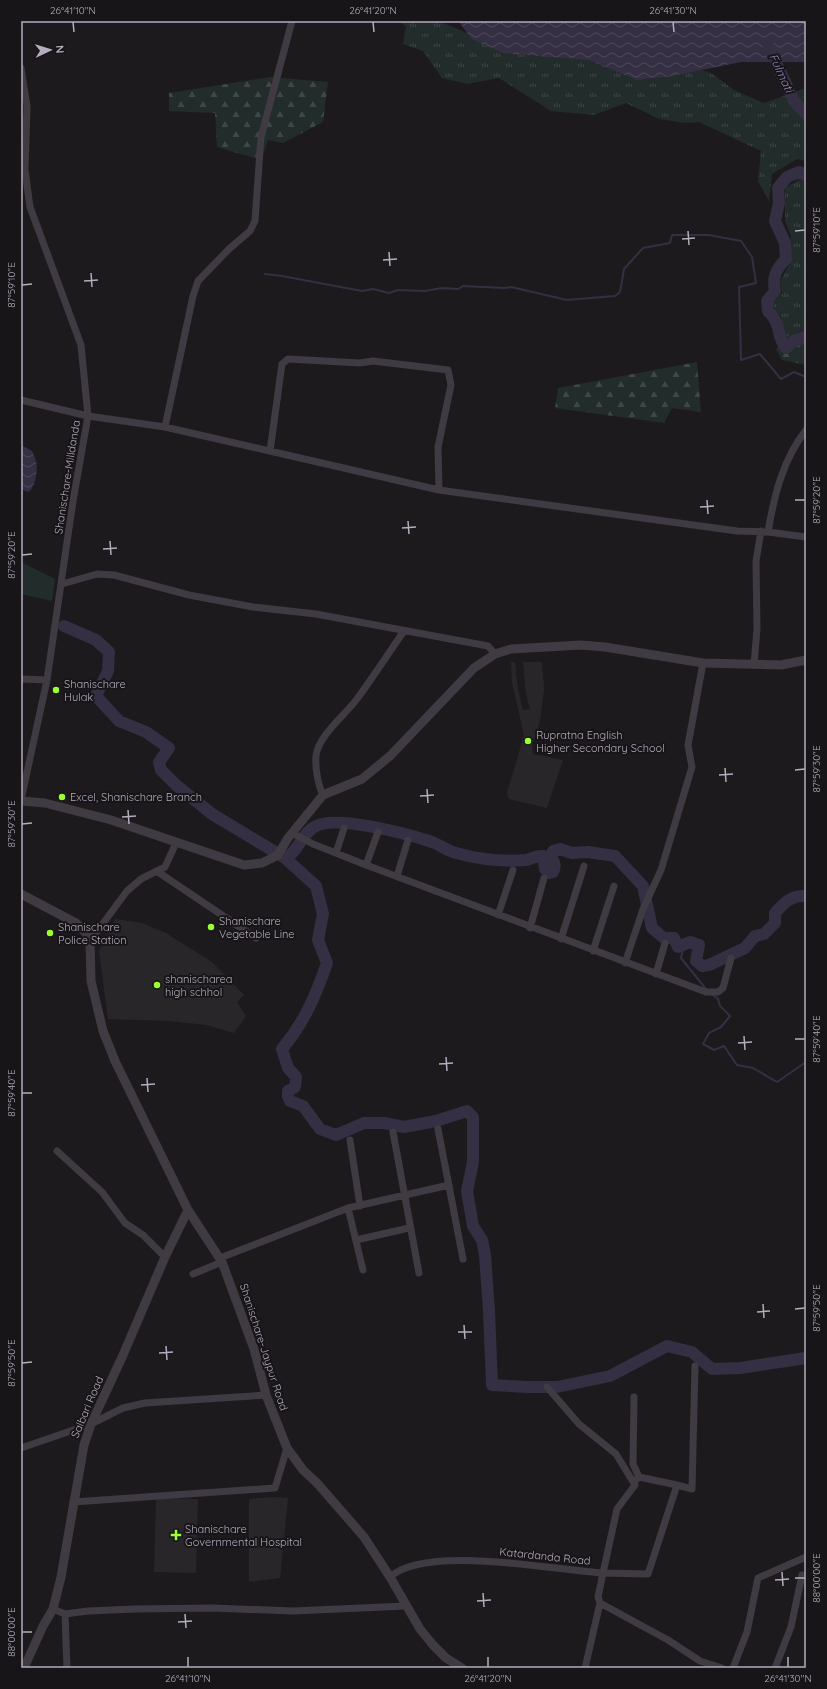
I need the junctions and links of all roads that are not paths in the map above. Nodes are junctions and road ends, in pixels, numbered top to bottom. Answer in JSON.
{"nodes":[{"id":1,"x":292,"y":21,"type":"edge"},
{"id":2,"x":21,"y":68,"type":"edge"},
{"id":3,"x":24,"y":101,"type":"edge"},
{"id":4,"x":21,"y":400,"type":"edge"},
{"id":5,"x":88,"y":416,"type":"junction"},
{"id":6,"x":165,"y":427,"type":"junction"},
{"id":7,"x":806,"y":430,"type":"edge"},
{"id":8,"x":270,"y":451,"type":"junction"},
{"id":9,"x":439,"y":490,"type":"junction"},
{"id":10,"x":765,"y":532,"type":"junction"},
{"id":11,"x":806,"y":537,"type":"edge"},
{"id":12,"x":62,"y":584,"type":"junction"},
{"id":13,"x":404,"y":631,"type":"junction"},
{"id":14,"x":495,"y":654,"type":"junction"},
{"id":15,"x":806,"y":660,"type":"edge"},
{"id":16,"x":703,"y":663,"type":"junction"},
{"id":17,"x":754,"y":665,"type":"junction"},
{"id":18,"x":21,"y":679,"type":"edge"},
{"id":19,"x":47,"y":680,"type":"junction"},
{"id":20,"x":323,"y":795,"type":"junction"},
{"id":21,"x":21,"y":800,"type":"edge"},
{"id":22,"x":344,"y":828,"type":"dead end"},
{"id":23,"x":378,"y":832,"type":"dead end"},
{"id":24,"x":292,"y":833,"type":"junction"},
{"id":25,"x":408,"y":840,"type":"dead end"},
{"id":26,"x":176,"y":843,"type":"junction"},
{"id":27,"x":336,"y":853,"type":"junction"},
{"id":28,"x":366,"y":865,"type":"junction"},
{"id":29,"x":584,"y":866,"type":"dead end"},
{"id":30,"x":513,"y":870,"type":"dead end"},
{"id":31,"x":158,"y":872,"type":"junction"},
{"id":32,"x":397,"y":876,"type":"junction"},
{"id":33,"x":544,"y":878,"type":"dead end"},
{"id":34,"x":614,"y":886,"type":"dead end"},
{"id":35,"x":21,"y":894,"type":"edge"},
{"id":36,"x":498,"y":915,"type":"junction"},
{"id":37,"x":530,"y":928,"type":"junction"},
{"id":38,"x":256,"y":938,"type":"dead end"},
{"id":39,"x":561,"y":939,"type":"junction"},
{"id":40,"x":90,"y":941,"type":"junction"},
{"id":41,"x":665,"y":943,"type":"dead end"},
{"id":42,"x":593,"y":951,"type":"junction"},
{"id":43,"x":731,"y":958,"type":"dead end"},
{"id":44,"x":625,"y":963,"type":"junction"},
{"id":45,"x":656,"y":974,"type":"junction"},
{"id":46,"x":438,"y":1129,"type":"dead end"},
{"id":47,"x":393,"y":1132,"type":"dead end"},
{"id":48,"x":350,"y":1140,"type":"dead end"},
{"id":49,"x":57,"y":1151,"type":"dead end"},
{"id":50,"x":449,"y":1185,"type":"junction"},
{"id":51,"x":403,"y":1196,"type":"junction"},
{"id":52,"x":360,"y":1206,"type":"junction"},
{"id":53,"x":348,"y":1208,"type":"junction"},
{"id":54,"x":188,"y":1210,"type":"junction"},
{"id":55,"x":409,"y":1228,"type":"junction"},
{"id":56,"x":356,"y":1240,"type":"junction"},
{"id":57,"x":165,"y":1257,"type":"junction"},
{"id":58,"x":463,"y":1259,"type":"dead end"},
{"id":59,"x":221,"y":1260,"type":"junction"},
{"id":60,"x":363,"y":1270,"type":"dead end"},
{"id":61,"x":419,"y":1272,"type":"dead end"},
{"id":62,"x":193,"y":1274,"type":"dead end"},
{"id":63,"x":695,"y":1366,"type":"dead end"},
{"id":64,"x":547,"y":1387,"type":"dead end"},
{"id":65,"x":266,"y":1396,"type":"junction"},
{"id":66,"x":634,"y":1397,"type":"dead end"},
{"id":67,"x":91,"y":1424,"type":"junction"},
{"id":68,"x":21,"y":1448,"type":"edge"},
{"id":69,"x":287,"y":1448,"type":"junction"},
{"id":70,"x":639,"y":1476,"type":"junction"},
{"id":71,"x":635,"y":1485,"type":"junction"},
{"id":72,"x":677,"y":1486,"type":"junction"},
{"id":73,"x":73,"y":1502,"type":"junction"},
{"id":74,"x":806,"y":1557,"type":"edge"},
{"id":75,"x":603,"y":1573,"type":"junction"},
{"id":76,"x":802,"y":1575,"type":"dead end"},
{"id":77,"x":390,"y":1577,"type":"junction"},
{"id":78,"x":600,"y":1604,"type":"junction"},
{"id":79,"x":406,"y":1606,"type":"junction"},
{"id":80,"x":53,"y":1609,"type":"junction"},
{"id":81,"x":65,"y":1614,"type":"junction"},
{"id":82,"x":703,"y":1665,"type":"edge"},
{"id":83,"x":24,"y":1668,"type":"edge"},
{"id":84,"x":67,"y":1668,"type":"edge"},
{"id":85,"x":462,"y":1668,"type":"edge"},
{"id":86,"x":585,"y":1668,"type":"edge"},
{"id":87,"x":722,"y":1668,"type":"edge"},
{"id":88,"x":733,"y":1668,"type":"edge"},
{"id":89,"x":775,"y":1668,"type":"edge"}],
"edges":[{"from":1,"to":6,"type":"street"},
{"from":2,"to":3,"type":"street","name":"Shanischare-Milldanda"},
{"from":3,"to":5,"type":"street","name":"Shanischare-Milldanda"},
{"from":4,"to":5,"type":"street"},
{"from":5,"to":6,"type":"street"},
{"from":5,"to":12,"type":"street","name":"Shanischare-Milldanda"},
{"from":6,"to":8,"type":"street"},
{"from":7,"to":10,"type":"street"},
{"from":8,"to":9,"type":"street"},
{"from":8,"to":9,"type":"street"},
{"from":9,"to":10,"type":"street"},
{"from":10,"to":11,"type":"street"},
{"from":10,"to":17,"type":"street"},
{"from":12,"to":13,"type":"street"},
{"from":12,"to":19,"type":"street","name":"Shanischare-Milldanda"},
{"from":13,"to":14,"type":"street"},
{"from":13,"to":20,"type":"street"},
{"from":14,"to":16,"type":"street"},
{"from":14,"to":20,"type":"street"},
{"from":15,"to":17,"type":"street"},
{"from":16,"to":17,"type":"street"},
{"from":16,"to":44,"type":"street"},
{"from":18,"to":19,"type":"street"},
{"from":19,"to":21,"type":"street","name":"Shanischare-Milldanda"},
{"from":20,"to":24,"type":"street"},
{"from":21,"to":26,"type":"street"},
{"from":22,"to":27,"type":"street"},
{"from":23,"to":28,"type":"street"},
{"from":24,"to":26,"type":"street"},
{"from":24,"to":27,"type":"street"},
{"from":25,"to":32,"type":"street"},
{"from":26,"to":31,"type":"street"},
{"from":27,"to":28,"type":"street"},
{"from":28,"to":32,"type":"street"},
{"from":29,"to":39,"type":"street"},
{"from":30,"to":36,"type":"street"},
{"from":31,"to":38,"type":"street"},
{"from":31,"to":40,"type":"street"},
{"from":32,"to":36,"type":"street"},
{"from":33,"to":37,"type":"street"},
{"from":34,"to":42,"type":"street"},
{"from":35,"to":40,"type":"street"},
{"from":36,"to":37,"type":"street"},
{"from":37,"to":39,"type":"street"},
{"from":39,"to":42,"type":"street"},
{"from":40,"to":54,"type":"street","name":"Shanischare-Jaypur Road"},
{"from":41,"to":45,"type":"street"},
{"from":42,"to":44,"type":"street"},
{"from":43,"to":45,"type":"street"},
{"from":44,"to":45,"type":"street"},
{"from":46,"to":50,"type":"street"},
{"from":47,"to":51,"type":"street"},
{"from":48,"to":52,"type":"street"},
{"from":49,"to":57,"type":"street"},
{"from":50,"to":51,"type":"street"},
{"from":50,"to":58,"type":"street"},
{"from":51,"to":52,"type":"street"},
{"from":51,"to":55,"type":"street"},
{"from":52,"to":53,"type":"street"},
{"from":53,"to":56,"type":"street"},
{"from":53,"to":59,"type":"street"},
{"from":54,"to":57,"type":"street","name":"Salbari Road"},
{"from":54,"to":59,"type":"street","name":"Shanischare-Jaypur Road"},
{"from":55,"to":56,"type":"street"},
{"from":55,"to":61,"type":"street"},
{"from":56,"to":60,"type":"street"},
{"from":57,"to":67,"type":"street","name":"Salbari Road"},
{"from":59,"to":62,"type":"street"},
{"from":59,"to":65,"type":"street","name":"Shanischare-Jaypur Road"},
{"from":63,"to":72,"type":"street"},
{"from":64,"to":71,"type":"street"},
{"from":65,"to":67,"type":"street"},
{"from":65,"to":69,"type":"street","name":"Shanischare-Jaypur Road"},
{"from":66,"to":70,"type":"street"},
{"from":67,"to":68,"type":"street"},
{"from":67,"to":73,"type":"street","name":"Salbari Road"},
{"from":69,"to":73,"type":"street"},
{"from":69,"to":77,"type":"street","name":"Shanischare-Jaypur Road"},
{"from":70,"to":71,"type":"street"},
{"from":70,"to":72,"type":"street"},
{"from":71,"to":75,"type":"street"},
{"from":72,"to":75,"type":"street"},
{"from":73,"to":80,"type":"street","name":"Salbari Road"},
{"from":74,"to":88,"type":"street"},
{"from":75,"to":77,"type":"street","name":"Katardanda Road"},
{"from":75,"to":78,"type":"street","name":"Katardanda Road"},
{"from":76,"to":89,"type":"street"},
{"from":77,"to":79,"type":"street","name":"Shanischare-Jaypur Road"},
{"from":78,"to":82,"type":"street"},
{"from":78,"to":86,"type":"street","name":"Katardanda Road"},
{"from":79,"to":81,"type":"street"},
{"from":79,"to":85,"type":"street","name":"Shanischare-Jaypur Road"},
{"from":80,"to":81,"type":"street"},
{"from":80,"to":83,"type":"street","name":"Salbari Road"},
{"from":81,"to":84,"type":"street"},
{"from":82,"to":87,"type":"street"}]}
